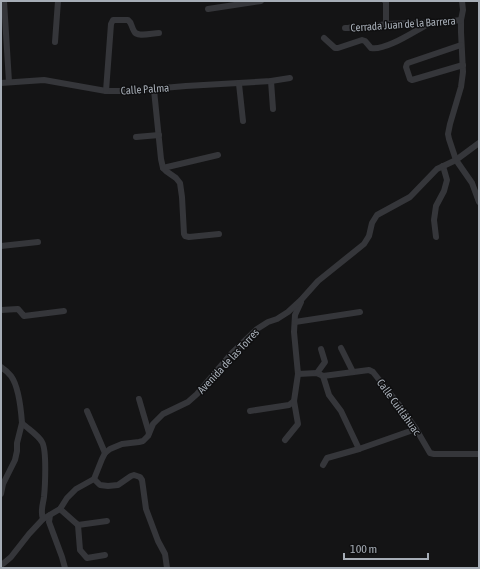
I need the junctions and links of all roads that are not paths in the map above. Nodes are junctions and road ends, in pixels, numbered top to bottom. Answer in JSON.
{"nodes":[{"id":1,"x":4,"y":1,"type":"edge"},
{"id":2,"x":58,"y":1,"type":"edge"},
{"id":3,"x":261,"y":1,"type":"edge"},
{"id":4,"x":385,"y":1,"type":"edge"},
{"id":5,"x":462,"y":1,"type":"edge"},
{"id":6,"x":208,"y":9,"type":"dead end"},
{"id":7,"x":461,"y":20,"type":"junction"},
{"id":8,"x":430,"y":23,"type":"junction"},
{"id":9,"x":386,"y":24,"type":"junction"},
{"id":10,"x":345,"y":28,"type":"dead end"},
{"id":11,"x":159,"y":32,"type":"dead end"},
{"id":12,"x":324,"y":38,"type":"dead end"},
{"id":13,"x":55,"y":42,"type":"dead end"},
{"id":14,"x":461,"y":45,"type":"junction"},
{"id":15,"x":463,"y":65,"type":"junction"},
{"id":16,"x":290,"y":78,"type":"dead end"},
{"id":17,"x":272,"y":81,"type":"junction"},
{"id":18,"x":8,"y":82,"type":"junction"},
{"id":19,"x":1,"y":83,"type":"edge"},
{"id":20,"x":239,"y":84,"type":"junction"},
{"id":21,"x":154,"y":90,"type":"junction"},
{"id":22,"x":106,"y":91,"type":"junction"},
{"id":23,"x":273,"y":109,"type":"dead end"},
{"id":24,"x":243,"y":121,"type":"dead end"},
{"id":25,"x":159,"y":135,"type":"junction"},
{"id":26,"x":136,"y":137,"type":"dead end"},
{"id":27,"x":479,"y":143,"type":"edge"},
{"id":28,"x":218,"y":155,"type":"dead end"},
{"id":29,"x":456,"y":160,"type":"junction"},
{"id":30,"x":443,"y":166,"type":"junction"},
{"id":31,"x":164,"y":168,"type":"junction"},
{"id":32,"x":479,"y":202,"type":"edge"},
{"id":33,"x":219,"y":234,"type":"dead end"},
{"id":34,"x":436,"y":237,"type":"dead end"},
{"id":35,"x":38,"y":242,"type":"dead end"},
{"id":36,"x":1,"y":246,"type":"edge"},
{"id":37,"x":301,"y":300,"type":"junction"},
{"id":38,"x":1,"y":310,"type":"edge"},
{"id":39,"x":64,"y":311,"type":"dead end"},
{"id":40,"x":360,"y":312,"type":"dead end"},
{"id":41,"x":295,"y":322,"type":"junction"},
{"id":42,"x":341,"y":348,"type":"dead end"},
{"id":43,"x":321,"y":349,"type":"dead end"},
{"id":44,"x":1,"y":367,"type":"edge"},
{"id":45,"x":353,"y":372,"type":"junction"},
{"id":46,"x":298,"y":374,"type":"junction"},
{"id":47,"x":320,"y":375,"type":"junction"},
{"id":48,"x":139,"y":399,"type":"dead end"},
{"id":49,"x":294,"y":401,"type":"junction"},
{"id":50,"x":87,"y":410,"type":"dead end"},
{"id":51,"x":250,"y":411,"type":"dead end"},
{"id":52,"x":22,"y":423,"type":"junction"},
{"id":53,"x":416,"y":429,"type":"junction"},
{"id":54,"x":149,"y":432,"type":"junction"},
{"id":55,"x":285,"y":440,"type":"dead end"},
{"id":56,"x":359,"y":449,"type":"junction"},
{"id":57,"x":105,"y":453,"type":"junction"},
{"id":58,"x":477,"y":454,"type":"edge"},
{"id":59,"x":323,"y":465,"type":"dead end"},
{"id":60,"x":4,"y":475,"type":"edge"},
{"id":61,"x":94,"y":479,"type":"junction"},
{"id":62,"x":1,"y":494,"type":"edge"},
{"id":63,"x":60,"y":509,"type":"junction"},
{"id":64,"x":50,"y":515,"type":"junction"},
{"id":65,"x":43,"y":518,"type":"junction"},
{"id":66,"x":107,"y":521,"type":"dead end"},
{"id":67,"x":78,"y":525,"type":"junction"},
{"id":68,"x":105,"y":555,"type":"dead end"},
{"id":69,"x":1,"y":564,"type":"edge"},
{"id":70,"x":65,"y":568,"type":"edge"},
{"id":71,"x":167,"y":568,"type":"edge"}],
"edges":[{"from":1,"to":18,"type":"street"},
{"from":2,"to":13,"type":"street"},
{"from":3,"to":6,"type":"street"},
{"from":4,"to":9,"type":"street"},
{"from":5,"to":7,"type":"street"},
{"from":7,"to":8,"type":"street","name":"Cerrada Juan de la Barrera"},
{"from":7,"to":14,"type":"street"},
{"from":8,"to":9,"type":"street","name":"Cerrada Juan de la Barrera"},
{"from":8,"to":12,"type":"street"},
{"from":9,"to":10,"type":"street","name":"Cerrada Juan de la Barrera"},
{"from":11,"to":22,"type":"street"},
{"from":14,"to":15,"type":"street"},
{"from":14,"to":15,"type":"street"},
{"from":15,"to":29,"type":"street"},
{"from":16,"to":17,"type":"street","name":"Calle Palma"},
{"from":17,"to":20,"type":"street","name":"Calle Palma"},
{"from":17,"to":23,"type":"street"},
{"from":18,"to":19,"type":"street","name":"Calle Palma"},
{"from":18,"to":22,"type":"street","name":"Calle Palma"},
{"from":20,"to":21,"type":"street","name":"Calle Palma"},
{"from":20,"to":24,"type":"street"},
{"from":21,"to":22,"type":"street","name":"Calle Palma"},
{"from":21,"to":25,"type":"street"},
{"from":25,"to":26,"type":"street"},
{"from":25,"to":31,"type":"street"},
{"from":27,"to":29,"type":"street","name":"Avenida de las Torres"},
{"from":28,"to":31,"type":"street"},
{"from":29,"to":30,"type":"street","name":"Avenida de las Torres"},
{"from":29,"to":32,"type":"street"},
{"from":30,"to":34,"type":"street"},
{"from":30,"to":37,"type":"street","name":"Avenida de las Torres"},
{"from":31,"to":33,"type":"street"},
{"from":35,"to":36,"type":"street"},
{"from":37,"to":41,"type":"street"},
{"from":37,"to":54,"type":"street","name":"Avenida de las Torres"},
{"from":38,"to":39,"type":"street"},
{"from":40,"to":41,"type":"street"},
{"from":41,"to":46,"type":"street"},
{"from":42,"to":45,"type":"street"},
{"from":43,"to":47,"type":"street"},
{"from":44,"to":52,"type":"street"},
{"from":45,"to":47,"type":"street","name":"Calle Cuitláhuac"},
{"from":45,"to":53,"type":"street","name":"Calle Cuitláhuac"},
{"from":46,"to":47,"type":"street","name":"Calle Cuitláhuac"},
{"from":46,"to":49,"type":"street"},
{"from":47,"to":56,"type":"street"},
{"from":48,"to":54,"type":"street"},
{"from":49,"to":51,"type":"street"},
{"from":49,"to":55,"type":"street"},
{"from":50,"to":57,"type":"street"},
{"from":52,"to":60,"type":"street"},
{"from":52,"to":65,"type":"street"},
{"from":53,"to":56,"type":"street"},
{"from":53,"to":58,"type":"street","name":"Calle Cuitláhuac"},
{"from":54,"to":57,"type":"street","name":"Avenida de las Torres"},
{"from":56,"to":59,"type":"street"},
{"from":57,"to":61,"type":"street"},
{"from":60,"to":62,"type":"street"},
{"from":61,"to":63,"type":"street"},
{"from":61,"to":71,"type":"street"},
{"from":63,"to":64,"type":"street"},
{"from":63,"to":67,"type":"street"},
{"from":64,"to":65,"type":"street"},
{"from":64,"to":70,"type":"street"},
{"from":65,"to":69,"type":"street"},
{"from":66,"to":67,"type":"street"},
{"from":67,"to":68,"type":"street"}]}
